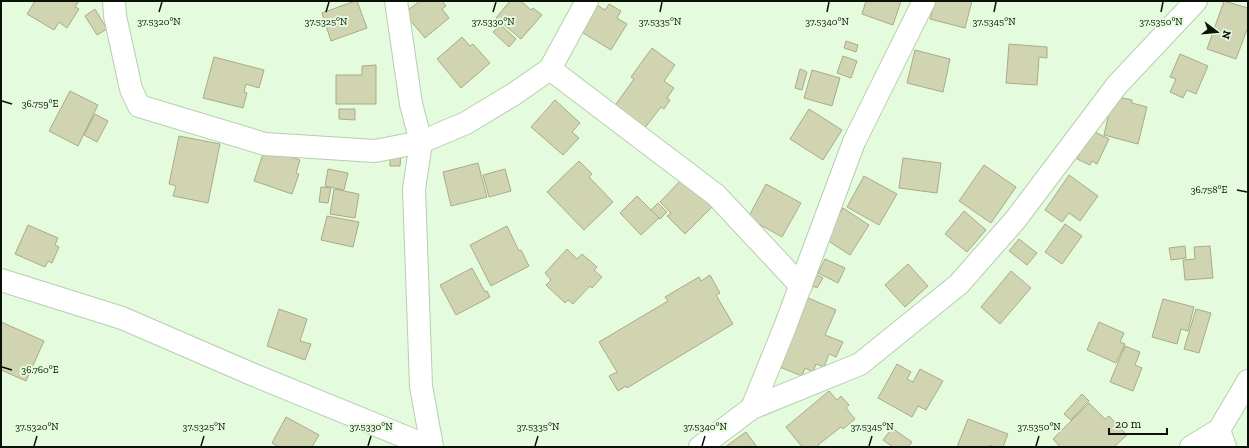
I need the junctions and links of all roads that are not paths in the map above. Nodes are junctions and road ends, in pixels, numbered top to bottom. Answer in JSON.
{"nodes":[{"id":1,"x":114,"y":1,"type":"edge"},
{"id":2,"x":396,"y":1,"type":"edge"},
{"id":3,"x":587,"y":1,"type":"edge"},
{"id":4,"x":924,"y":1,"type":"edge"},
{"id":5,"x":1196,"y":1,"type":"edge"},
{"id":6,"x":550,"y":69,"type":"junction"},
{"id":7,"x":421,"y":142,"type":"junction"},
{"id":8,"x":1,"y":280,"type":"edge"},
{"id":9,"x":801,"y":286,"type":"junction"},
{"id":10,"x":1248,"y":381,"type":"edge"},
{"id":11,"x":752,"y":408,"type":"junction"},
{"id":12,"x":1222,"y":438,"type":"edge"},
{"id":13,"x":431,"y":447,"type":"edge"},
{"id":14,"x":700,"y":447,"type":"edge"},
{"id":15,"x":1191,"y":447,"type":"edge"}],
"edges":[{"from":1,"to":7,"type":"street"},
{"from":2,"to":7,"type":"street"},
{"from":3,"to":6,"type":"street"},
{"from":4,"to":9,"type":"street"},
{"from":5,"to":11,"type":"street"},
{"from":6,"to":7,"type":"street"},
{"from":6,"to":9,"type":"street"},
{"from":7,"to":13,"type":"street"},
{"from":8,"to":13,"type":"street"},
{"from":9,"to":11,"type":"street"},
{"from":10,"to":12,"type":"street"},
{"from":11,"to":14,"type":"street"},
{"from":12,"to":15,"type":"street"}]}
